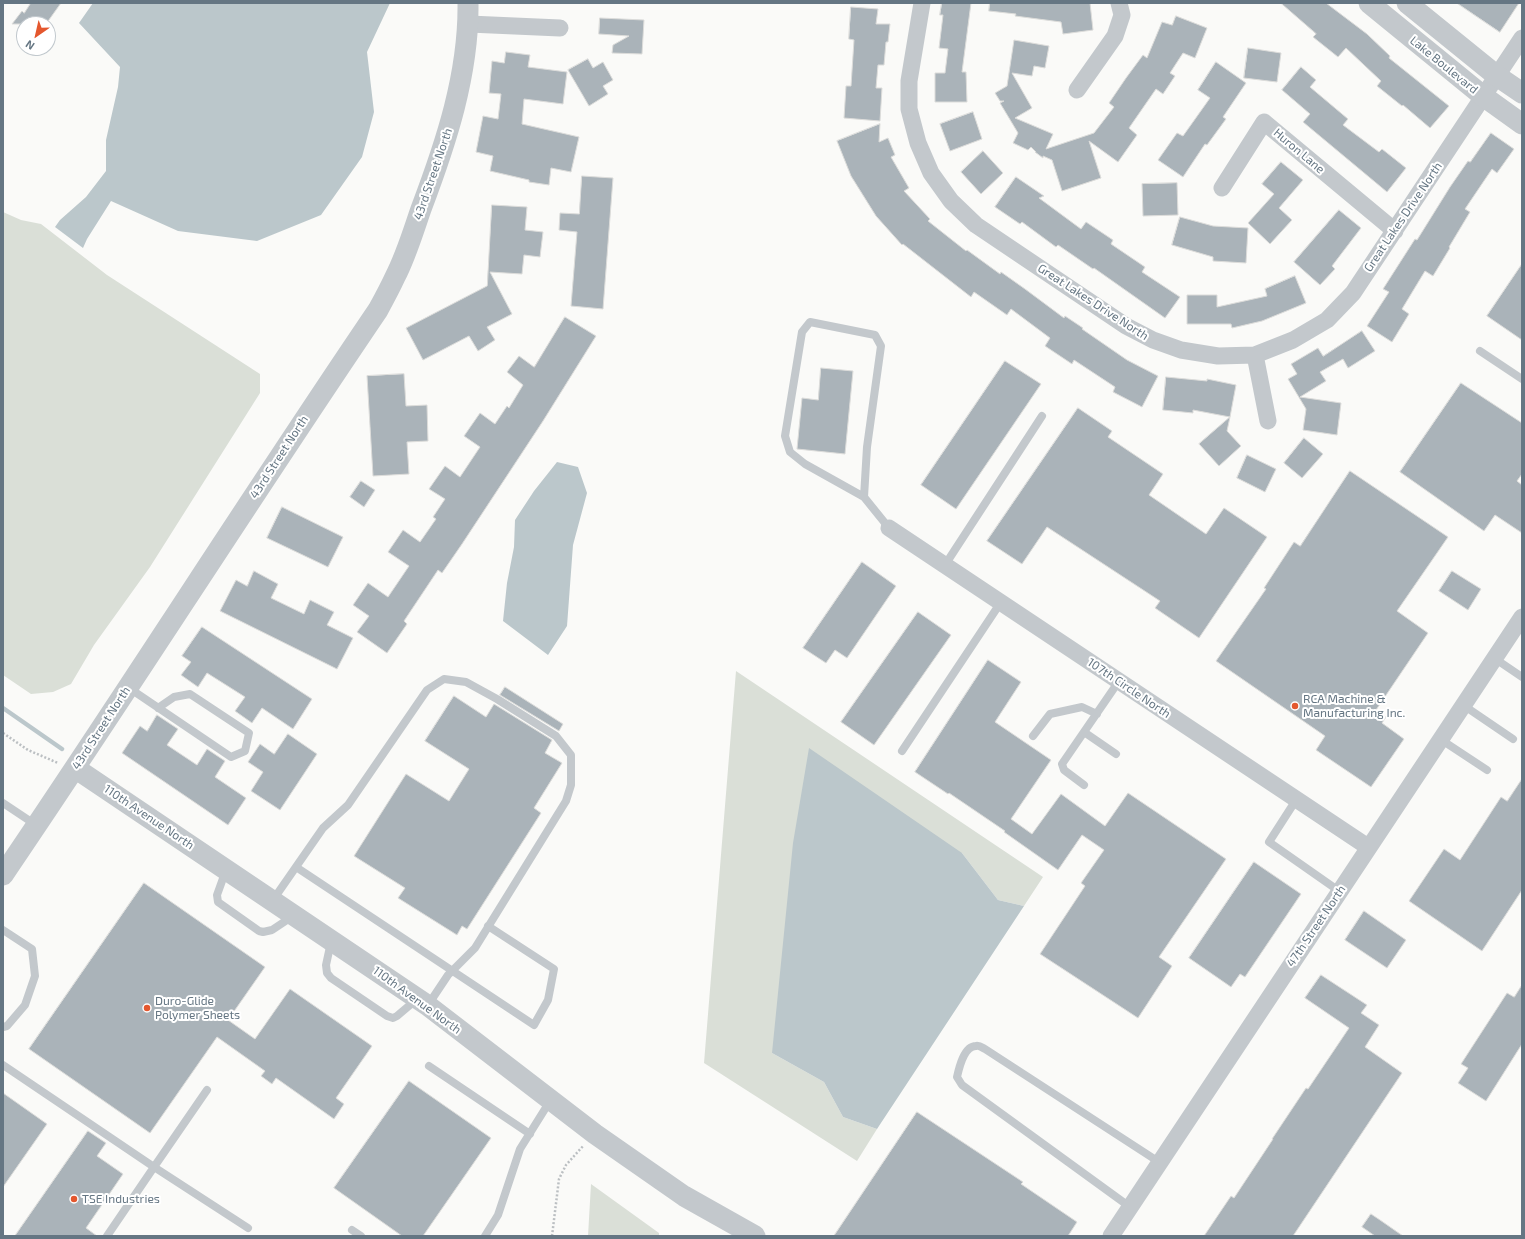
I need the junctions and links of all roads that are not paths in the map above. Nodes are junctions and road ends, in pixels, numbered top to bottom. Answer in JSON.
{"nodes":[{"id":1,"x":468,"y":3,"type":"edge"},
{"id":2,"x":922,"y":3,"type":"edge"},
{"id":3,"x":1119,"y":3,"type":"edge"},
{"id":4,"x":1369,"y":3,"type":"edge"},
{"id":5,"x":1407,"y":3,"type":"edge"},
{"id":6,"x":469,"y":24,"type":"junction"},
{"id":7,"x":560,"y":28,"type":"dead end"},
{"id":8,"x":1522,"y":38,"type":"edge"},
{"id":9,"x":1497,"y":76,"type":"junction"},
{"id":10,"x":1077,"y":90,"type":"dead end"},
{"id":11,"x":1522,"y":93,"type":"edge"},
{"id":12,"x":1483,"y":96,"type":"junction"},
{"id":13,"x":1522,"y":124,"type":"edge"},
{"id":14,"x":1222,"y":188,"type":"dead end"},
{"id":15,"x":1395,"y":231,"type":"junction"},
{"id":16,"x":1480,"y":351,"type":"dead end"},
{"id":17,"x":1255,"y":355,"type":"junction"},
{"id":18,"x":1522,"y":379,"type":"edge"},
{"id":19,"x":1042,"y":416,"type":"dead end"},
{"id":20,"x":1268,"y":421,"type":"dead end"},
{"id":21,"x":864,"y":497,"type":"junction"},
{"id":22,"x":890,"y":528,"type":"joint"},
{"id":23,"x":945,"y":565,"type":"junction"},
{"id":24,"x":1001,"y":602,"type":"junction"},
{"id":25,"x":1522,"y":617,"type":"edge"},
{"id":26,"x":1494,"y":658,"type":"junction"},
{"id":27,"x":1522,"y":677,"type":"edge"},
{"id":28,"x":1119,"y":681,"type":"junction"},
{"id":29,"x":128,"y":687,"type":"junction"},
{"id":30,"x":1463,"y":706,"type":"junction"},
{"id":31,"x":158,"y":708,"type":"junction"},
{"id":32,"x":1096,"y":714,"type":"junction"},
{"id":33,"x":1084,"y":732,"type":"junction"},
{"id":34,"x":1033,"y":736,"type":"dead end"},
{"id":35,"x":1440,"y":739,"type":"junction"},
{"id":36,"x":1513,"y":739,"type":"dead end"},
{"id":37,"x":902,"y":752,"type":"dead end"},
{"id":38,"x":1116,"y":754,"type":"dead end"},
{"id":39,"x":75,"y":768,"type":"junction"},
{"id":40,"x":1487,"y":770,"type":"dead end"},
{"id":41,"x":1084,"y":785,"type":"dead end"},
{"id":42,"x":1296,"y":800,"type":"junction"},
{"id":43,"x":3,"y":803,"type":"edge"},
{"id":44,"x":37,"y":825,"type":"junction"},
{"id":45,"x":1368,"y":847,"type":"junction"},
{"id":46,"x":296,"y":867,"type":"junction"},
{"id":47,"x":227,"y":869,"type":"junction"},
{"id":48,"x":3,"y":875,"type":"edge"},
{"id":49,"x":1339,"y":891,"type":"junction"},
{"id":50,"x":273,"y":900,"type":"junction"},
{"id":51,"x":295,"y":915,"type":"junction"},
{"id":52,"x":488,"y":926,"type":"junction"},
{"id":53,"x":3,"y":930,"type":"edge"},
{"id":54,"x":331,"y":940,"type":"junction"},
{"id":55,"x":452,"y":972,"type":"junction"},
{"id":56,"x":422,"y":1002,"type":"junction"},
{"id":57,"x":3,"y":1027,"type":"edge"},
{"id":58,"x":3,"y":1065,"type":"edge"},
{"id":59,"x":429,"y":1066,"type":"dead end"},
{"id":60,"x":207,"y":1090,"type":"dead end"},
{"id":61,"x":551,"y":1101,"type":"junction"},
{"id":62,"x":530,"y":1134,"type":"junction"},
{"id":63,"x":1159,"y":1162,"type":"junction"},
{"id":64,"x":154,"y":1167,"type":"junction"},
{"id":65,"x":1130,"y":1207,"type":"junction"},
{"id":66,"x":248,"y":1228,"type":"dead end"},
{"id":67,"x":352,"y":1230,"type":"dead end"},
{"id":68,"x":107,"y":1236,"type":"edge"},
{"id":69,"x":361,"y":1236,"type":"edge"},
{"id":70,"x":484,"y":1236,"type":"edge"},
{"id":71,"x":755,"y":1236,"type":"edge"},
{"id":72,"x":1110,"y":1236,"type":"edge"}],
"edges":[{"from":1,"to":6,"type":"street","name":"43rd Street North"},
{"from":2,"to":17,"type":"street","name":"Great Lakes Drive North"},
{"from":3,"to":10,"type":"street"},
{"from":4,"to":12,"type":"street","name":"Lake Boulevard"},
{"from":5,"to":9,"type":"street","name":"Lake Boulevard"},
{"from":6,"to":7,"type":"street"},
{"from":6,"to":29,"type":"street","name":"43rd Street North"},
{"from":8,"to":9,"type":"street","name":"Great Lakes Drive North"},
{"from":9,"to":11,"type":"street","name":"Lake Boulevard"},
{"from":9,"to":12,"type":"street","name":"Great Lakes Drive North"},
{"from":12,"to":13,"type":"street","name":"Lake Boulevard"},
{"from":12,"to":15,"type":"street","name":"Great Lakes Drive North"},
{"from":14,"to":15,"type":"street","name":"Huron Lane"},
{"from":15,"to":17,"type":"street","name":"Great Lakes Drive North"},
{"from":16,"to":18,"type":"lane"},
{"from":17,"to":20,"type":"street"},
{"from":19,"to":23,"type":"lane"},
{"from":21,"to":21,"type":"lane"},
{"from":21,"to":22,"type":"lane"},
{"from":22,"to":23,"type":"street","name":"107th Circle North"},
{"from":23,"to":24,"type":"street","name":"107th Circle North"},
{"from":24,"to":28,"type":"street","name":"107th Circle North"},
{"from":24,"to":37,"type":"lane"},
{"from":25,"to":26,"type":"street","name":"47th Street North"},
{"from":26,"to":27,"type":"lane"},
{"from":26,"to":30,"type":"street","name":"47th Street North"},
{"from":28,"to":32,"type":"lane"},
{"from":28,"to":42,"type":"street","name":"107th Circle North"},
{"from":29,"to":31,"type":"lane"},
{"from":29,"to":39,"type":"street","name":"43rd Street North"},
{"from":30,"to":35,"type":"street","name":"47th Street North"},
{"from":30,"to":36,"type":"lane"},
{"from":31,"to":31,"type":"lane"},
{"from":32,"to":33,"type":"lane"},
{"from":32,"to":34,"type":"lane"},
{"from":33,"to":38,"type":"lane"},
{"from":33,"to":41,"type":"lane"},
{"from":35,"to":40,"type":"lane"},
{"from":35,"to":45,"type":"street","name":"47th Street North"},
{"from":39,"to":44,"type":"street","name":"43rd Street North"},
{"from":39,"to":47,"type":"street","name":"110th Avenue North"},
{"from":42,"to":45,"type":"street","name":"107th Circle North"},
{"from":42,"to":49,"type":"lane"},
{"from":43,"to":44,"type":"lane"},
{"from":44,"to":48,"type":"street","name":"43rd Street North"},
{"from":45,"to":49,"type":"street","name":"47th Street North"},
{"from":46,"to":50,"type":"lane"},
{"from":46,"to":52,"type":"lane"},
{"from":46,"to":55,"type":"lane"},
{"from":47,"to":50,"type":"street","name":"110th Avenue North"},
{"from":47,"to":51,"type":"lane"},
{"from":49,"to":63,"type":"street","name":"47th Street North"},
{"from":50,"to":51,"type":"street","name":"110th Avenue North"},
{"from":51,"to":54,"type":"street","name":"110th Avenue North"},
{"from":52,"to":55,"type":"lane"},
{"from":52,"to":55,"type":"lane"},
{"from":53,"to":57,"type":"lane"},
{"from":54,"to":56,"type":"street","name":"110th Avenue North"},
{"from":54,"to":56,"type":"lane"},
{"from":55,"to":56,"type":"lane"},
{"from":56,"to":61,"type":"street","name":"110th Avenue North"},
{"from":58,"to":64,"type":"lane"},
{"from":59,"to":62,"type":"lane"},
{"from":60,"to":64,"type":"lane"},
{"from":61,"to":62,"type":"lane"},
{"from":61,"to":71,"type":"street","name":"110th Avenue North"},
{"from":62,"to":70,"type":"lane"},
{"from":63,"to":65,"type":"street","name":"47th Street North"},
{"from":63,"to":65,"type":"lane"},
{"from":64,"to":66,"type":"lane"},
{"from":64,"to":68,"type":"lane"},
{"from":65,"to":72,"type":"street","name":"47th Street North"},
{"from":67,"to":69,"type":"lane"}]}
